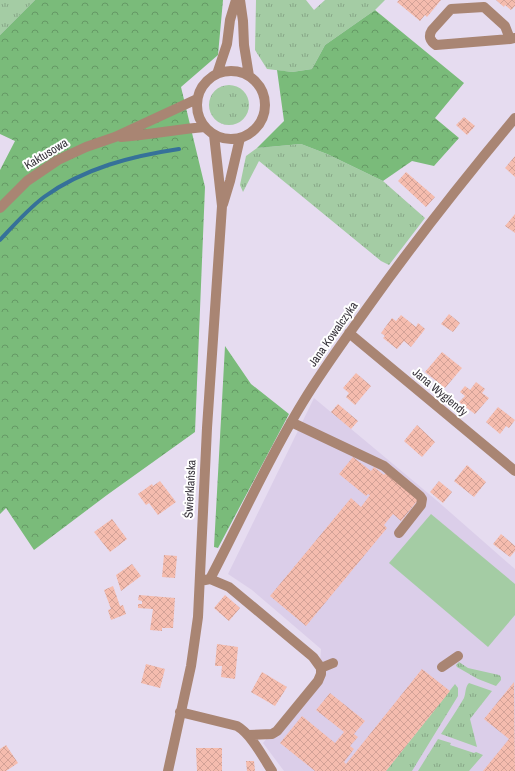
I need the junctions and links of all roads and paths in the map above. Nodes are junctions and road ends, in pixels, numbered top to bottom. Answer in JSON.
{"nodes":[{"id":1,"x":236,"y":0,"type":"edge"},
{"id":2,"x":240,"y":0,"type":"edge"},
{"id":3,"x":512,"y":39,"type":"edge"},
{"id":4,"x":217,"y":74,"type":"junction"},
{"id":5,"x":249,"y":76,"type":"junction"},
{"id":6,"x":197,"y":99,"type":"junction"},
{"id":7,"x":515,"y":118,"type":"edge"},
{"id":8,"x":205,"y":127,"type":"junction"},
{"id":9,"x":214,"y":135,"type":"junction"},
{"id":10,"x":115,"y":137,"type":"junction"},
{"id":11,"x":240,"y":138,"type":"junction"},
{"id":12,"x":222,"y":206,"type":"junction"},
{"id":13,"x":0,"y":208,"type":"edge"},
{"id":14,"x":349,"y":333,"type":"junction"},
{"id":15,"x":291,"y":422,"type":"junction"},
{"id":16,"x":515,"y":471,"type":"edge"},
{"id":17,"x":399,"y":533,"type":"dead end"},
{"id":18,"x":205,"y":580,"type":"junction"},
{"id":19,"x":458,"y":656,"type":"dead end"},
{"id":20,"x":333,"y":663,"type":"dead end"},
{"id":21,"x":442,"y":667,"type":"dead end"},
{"id":22,"x":321,"y":668,"type":"junction"},
{"id":23,"x":180,"y":712,"type":"junction"},
{"id":24,"x":248,"y":735,"type":"junction"},
{"id":25,"x":168,"y":771,"type":"edge"},
{"id":26,"x":272,"y":771,"type":"edge"}],
"edges":[{"from":1,"to":4,"type":"street"},
{"from":2,"to":5,"type":"street"},
{"from":3,"to":3,"type":"street"},
{"from":4,"to":5,"type":"street"},
{"from":4,"to":6,"type":"street"},
{"from":5,"to":11,"type":"street"},
{"from":6,"to":8,"type":"street"},
{"from":6,"to":10,"type":"street","name":"Kaktusowa"},
{"from":7,"to":14,"type":"street","name":"Jana Kowalczyka"},
{"from":8,"to":9,"type":"street"},
{"from":8,"to":10,"type":"street","name":"Kaktusowa"},
{"from":9,"to":11,"type":"street"},
{"from":9,"to":12,"type":"street","name":"Świerklańska"},
{"from":10,"to":13,"type":"street","name":"Kaktusowa"},
{"from":11,"to":12,"type":"street","name":"Świerklańska"},
{"from":12,"to":18,"type":"street","name":"Świerklańska"},
{"from":14,"to":15,"type":"street","name":"Jana Kowalczyka"},
{"from":14,"to":16,"type":"street","name":"Jana Wyglendy"},
{"from":15,"to":17,"type":"street"},
{"from":15,"to":18,"type":"street","name":"Jana Kowalczyka"},
{"from":18,"to":22,"type":"street"},
{"from":18,"to":23,"type":"street","name":"Świerklańska"},
{"from":19,"to":21,"type":"street"},
{"from":20,"to":22,"type":"street"},
{"from":22,"to":24,"type":"street"},
{"from":23,"to":24,"type":"street"},
{"from":23,"to":25,"type":"street","name":"Świerklańska"},
{"from":24,"to":26,"type":"street"}]}
